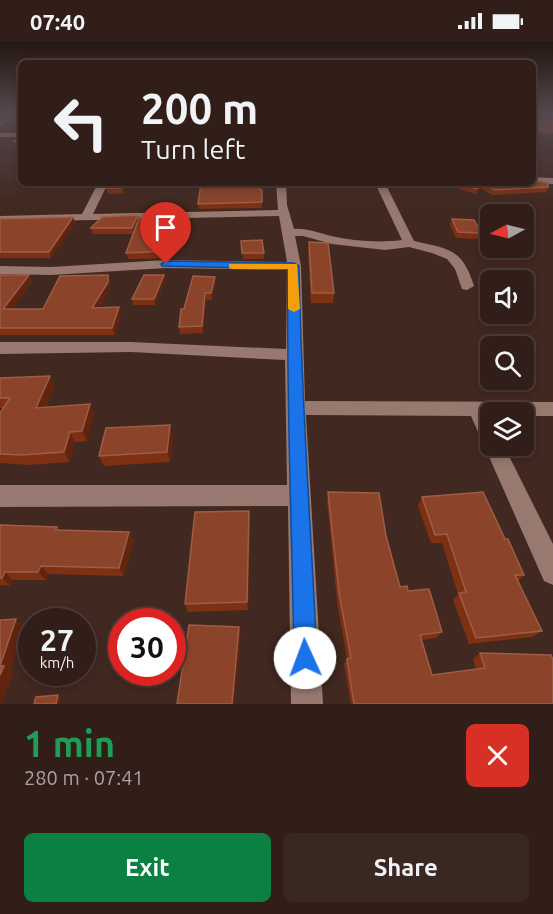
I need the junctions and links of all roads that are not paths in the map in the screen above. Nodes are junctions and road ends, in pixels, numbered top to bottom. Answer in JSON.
{"nodes":[{"id":1,"x":536,"y":180,"type":"edge"},
{"id":2,"x":553,"y":181,"type":"edge"},
{"id":3,"x":102,"y":186,"type":"edge"},
{"id":4,"x":281,"y":186,"type":"edge"},
{"id":5,"x":381,"y":186,"type":"edge"},
{"id":6,"x":86,"y":217,"type":"junction"},
{"id":7,"x":0,"y":219,"type":"edge"},
{"id":8,"x":287,"y":223,"type":"junction"},
{"id":9,"x":409,"y":243,"type":"junction"},
{"id":10,"x":294,"y":266,"type":"junction"},
{"id":11,"x":0,"y":270,"type":"edge"},
{"id":12,"x":467,"y":286,"type":"dead end"},
{"id":13,"x":0,"y":348,"type":"edge"},
{"id":14,"x":294,"y":355,"type":"junction"},
{"id":15,"x":297,"y":408,"type":"junction"},
{"id":16,"x":477,"y":408,"type":"junction"},
{"id":17,"x":553,"y":409,"type":"edge"},
{"id":18,"x":480,"y":415,"type":"edge"},
{"id":19,"x":499,"y":456,"type":"edge"},
{"id":20,"x":299,"y":495,"type":"junction"},
{"id":21,"x":0,"y":496,"type":"edge"},
{"id":22,"x":553,"y":572,"type":"edge"},
{"id":23,"x":307,"y":704,"type":"edge"}],
"edges":[{"from":1,"to":2,"type":"street"},
{"from":3,"to":6,"type":"street"},
{"from":4,"to":8,"type":"street"},
{"from":5,"to":9,"type":"street"},
{"from":6,"to":7,"type":"street"},
{"from":6,"to":8,"type":"street"},
{"from":8,"to":9,"type":"street"},
{"from":8,"to":10,"type":"street"},
{"from":9,"to":12,"type":"street"},
{"from":10,"to":11,"type":"street"},
{"from":10,"to":14,"type":"street"},
{"from":13,"to":14,"type":"street"},
{"from":14,"to":15,"type":"street"},
{"from":15,"to":16,"type":"street"},
{"from":15,"to":20,"type":"street"},
{"from":16,"to":17,"type":"street"},
{"from":16,"to":18,"type":"street"},
{"from":19,"to":22,"type":"street"},
{"from":20,"to":21,"type":"street"},
{"from":20,"to":23,"type":"street"}]}
